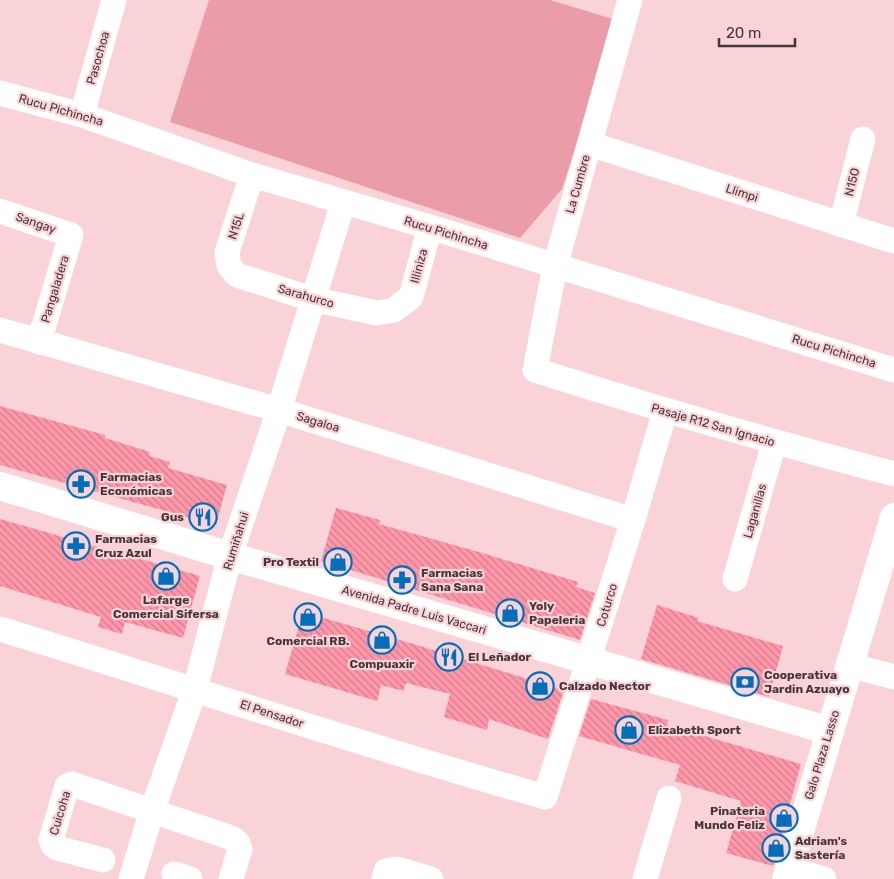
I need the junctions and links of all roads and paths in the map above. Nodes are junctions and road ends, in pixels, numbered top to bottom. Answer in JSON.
{"nodes":[{"id":1,"x":114,"y":0,"type":"edge"},
{"id":2,"x":625,"y":1,"type":"edge"},
{"id":3,"x":0,"y":93,"type":"edge"},
{"id":4,"x":82,"y":115,"type":"junction"},
{"id":5,"x":863,"y":139,"type":"dead end"},
{"id":6,"x":590,"y":144,"type":"junction"},
{"id":7,"x":252,"y":175,"type":"junction"},
{"id":8,"x":342,"y":203,"type":"junction"},
{"id":9,"x":0,"y":211,"type":"edge"},
{"id":10,"x":841,"y":225,"type":"junction"},
{"id":11,"x":430,"y":228,"type":"junction"},
{"id":12,"x":71,"y":235,"type":"joint"},
{"id":13,"x":894,"y":241,"type":"edge"},
{"id":14,"x":555,"y":266,"type":"junction"},
{"id":15,"x":237,"y":275,"type":"joint"},
{"id":16,"x":312,"y":299,"type":"junction"},
{"id":17,"x":377,"y":313,"type":"joint"},
{"id":18,"x":0,"y":330,"type":"edge"},
{"id":19,"x":39,"y":342,"type":"junction"},
{"id":20,"x":535,"y":370,"type":"joint"},
{"id":21,"x":894,"y":370,"type":"edge"},
{"id":22,"x":279,"y":410,"type":"junction"},
{"id":23,"x":665,"y":411,"type":"junction"},
{"id":24,"x":774,"y":443,"type":"junction"},
{"id":25,"x":894,"y":474,"type":"edge"},
{"id":26,"x":0,"y":486,"type":"edge"},
{"id":27,"x":894,"y":517,"type":"edge"},
{"id":28,"x":633,"y":520,"type":"junction"},
{"id":29,"x":890,"y":548,"type":"edge"},
{"id":30,"x":230,"y":556,"type":"junction"},
{"id":31,"x":735,"y":579,"type":"dead end"},
{"id":32,"x":0,"y":629,"type":"edge"},
{"id":33,"x":589,"y":661,"type":"junction"},
{"id":34,"x":849,"y":665,"type":"junction"},
{"id":35,"x":894,"y":677,"type":"edge"},
{"id":36,"x":195,"y":689,"type":"junction"},
{"id":37,"x":830,"y":731,"type":"junction"},
{"id":38,"x":545,"y":797,"type":"joint"},
{"id":39,"x":669,"y":798,"type":"dead end"},
{"id":40,"x":152,"y":811,"type":"junction"},
{"id":41,"x":103,"y":860,"type":"dead end"},
{"id":42,"x":390,"y":874,"type":"edge"},
{"id":43,"x":787,"y":874,"type":"edge"},
{"id":44,"x":130,"y":879,"type":"edge"},
{"id":45,"x":231,"y":879,"type":"edge"},
{"id":46,"x":431,"y":879,"type":"edge"},
{"id":47,"x":645,"y":879,"type":"edge"},
{"id":48,"x":824,"y":879,"type":"edge"}],
"edges":[{"from":1,"to":4,"type":"street","name":"Pasochoa"},
{"from":2,"to":6,"type":"street","name":"La Cumbre"},
{"from":3,"to":4,"type":"street","name":"Rucu Pichincha"},
{"from":4,"to":7,"type":"street","name":"Rucu Pichincha"},
{"from":5,"to":10,"type":"street","name":"N15O"},
{"from":6,"to":10,"type":"street","name":"Llimpi"},
{"from":6,"to":14,"type":"street","name":"La Cumbre"},
{"from":7,"to":8,"type":"street","name":"Rucu Pichincha"},
{"from":7,"to":15,"type":"street","name":"N15L"},
{"from":8,"to":11,"type":"street","name":"Rucu Pichincha"},
{"from":8,"to":16,"type":"street","name":"Rumiñahui"},
{"from":9,"to":12,"type":"street","name":"Sangay"},
{"from":10,"to":13,"type":"street","name":"Llimpi"},
{"from":11,"to":14,"type":"street","name":"Rucu Pichincha"},
{"from":11,"to":17,"type":"street","name":"Illiniza"},
{"from":12,"to":19,"type":"street","name":"Pangaladera"},
{"from":14,"to":20,"type":"street","name":"La Cumbre"},
{"from":14,"to":21,"type":"street","name":"Rucu Pichincha"},
{"from":15,"to":16,"type":"street","name":"Sarahurco"},
{"from":16,"to":17,"type":"street","name":"Sarahurco"},
{"from":16,"to":22,"type":"street","name":"Rumiñahui"},
{"from":18,"to":19,"type":"street","name":"Sagaloa"},
{"from":19,"to":22,"type":"street","name":"Sagaloa"},
{"from":20,"to":23,"type":"street","name":"Pasaje R12 San Ignacio"},
{"from":22,"to":28,"type":"street","name":"Sagaloa"},
{"from":22,"to":30,"type":"street","name":"Rumiñahui"},
{"from":23,"to":24,"type":"street","name":"Pasaje R12 San Ignacio"},
{"from":23,"to":28,"type":"street","name":"Coturco"},
{"from":24,"to":25,"type":"street","name":"Pasaje R12 San Ignacio"},
{"from":24,"to":31,"type":"street","name":"Laganillas"},
{"from":26,"to":30,"type":"main road","name":"Avenida Padre Luis Vaccari"},
{"from":27,"to":29,"type":"main road","name":"Galo Plaza Lasso"},
{"from":28,"to":33,"type":"street","name":"Coturco"},
{"from":29,"to":34,"type":"main road","name":"Galo Plaza Lasso"},
{"from":30,"to":33,"type":"main road","name":"Avenida Padre Luis Vaccari"},
{"from":30,"to":36,"type":"street","name":"Rumiñahui"},
{"from":32,"to":36,"type":"street","name":"El Pensador"},
{"from":33,"to":37,"type":"main road","name":"Avenida Padre Luis Vaccari"},
{"from":33,"to":38,"type":"street","name":"Coturco"},
{"from":34,"to":35,"type":"street"},
{"from":34,"to":37,"type":"main road","name":"Galo Plaza Lasso"},
{"from":36,"to":38,"type":"street","name":"El Pensador"},
{"from":36,"to":40,"type":"street","name":"Rumiñahui"},
{"from":37,"to":43,"type":"main road","name":"Galo Plaza Lasso"},
{"from":39,"to":47,"type":"street"},
{"from":40,"to":41,"type":"street","name":"Cuicoha"},
{"from":40,"to":44,"type":"street","name":"Rumiñahui"},
{"from":40,"to":45,"type":"street"},
{"from":42,"to":46,"type":"street"},
{"from":43,"to":48,"type":"street"}]}
